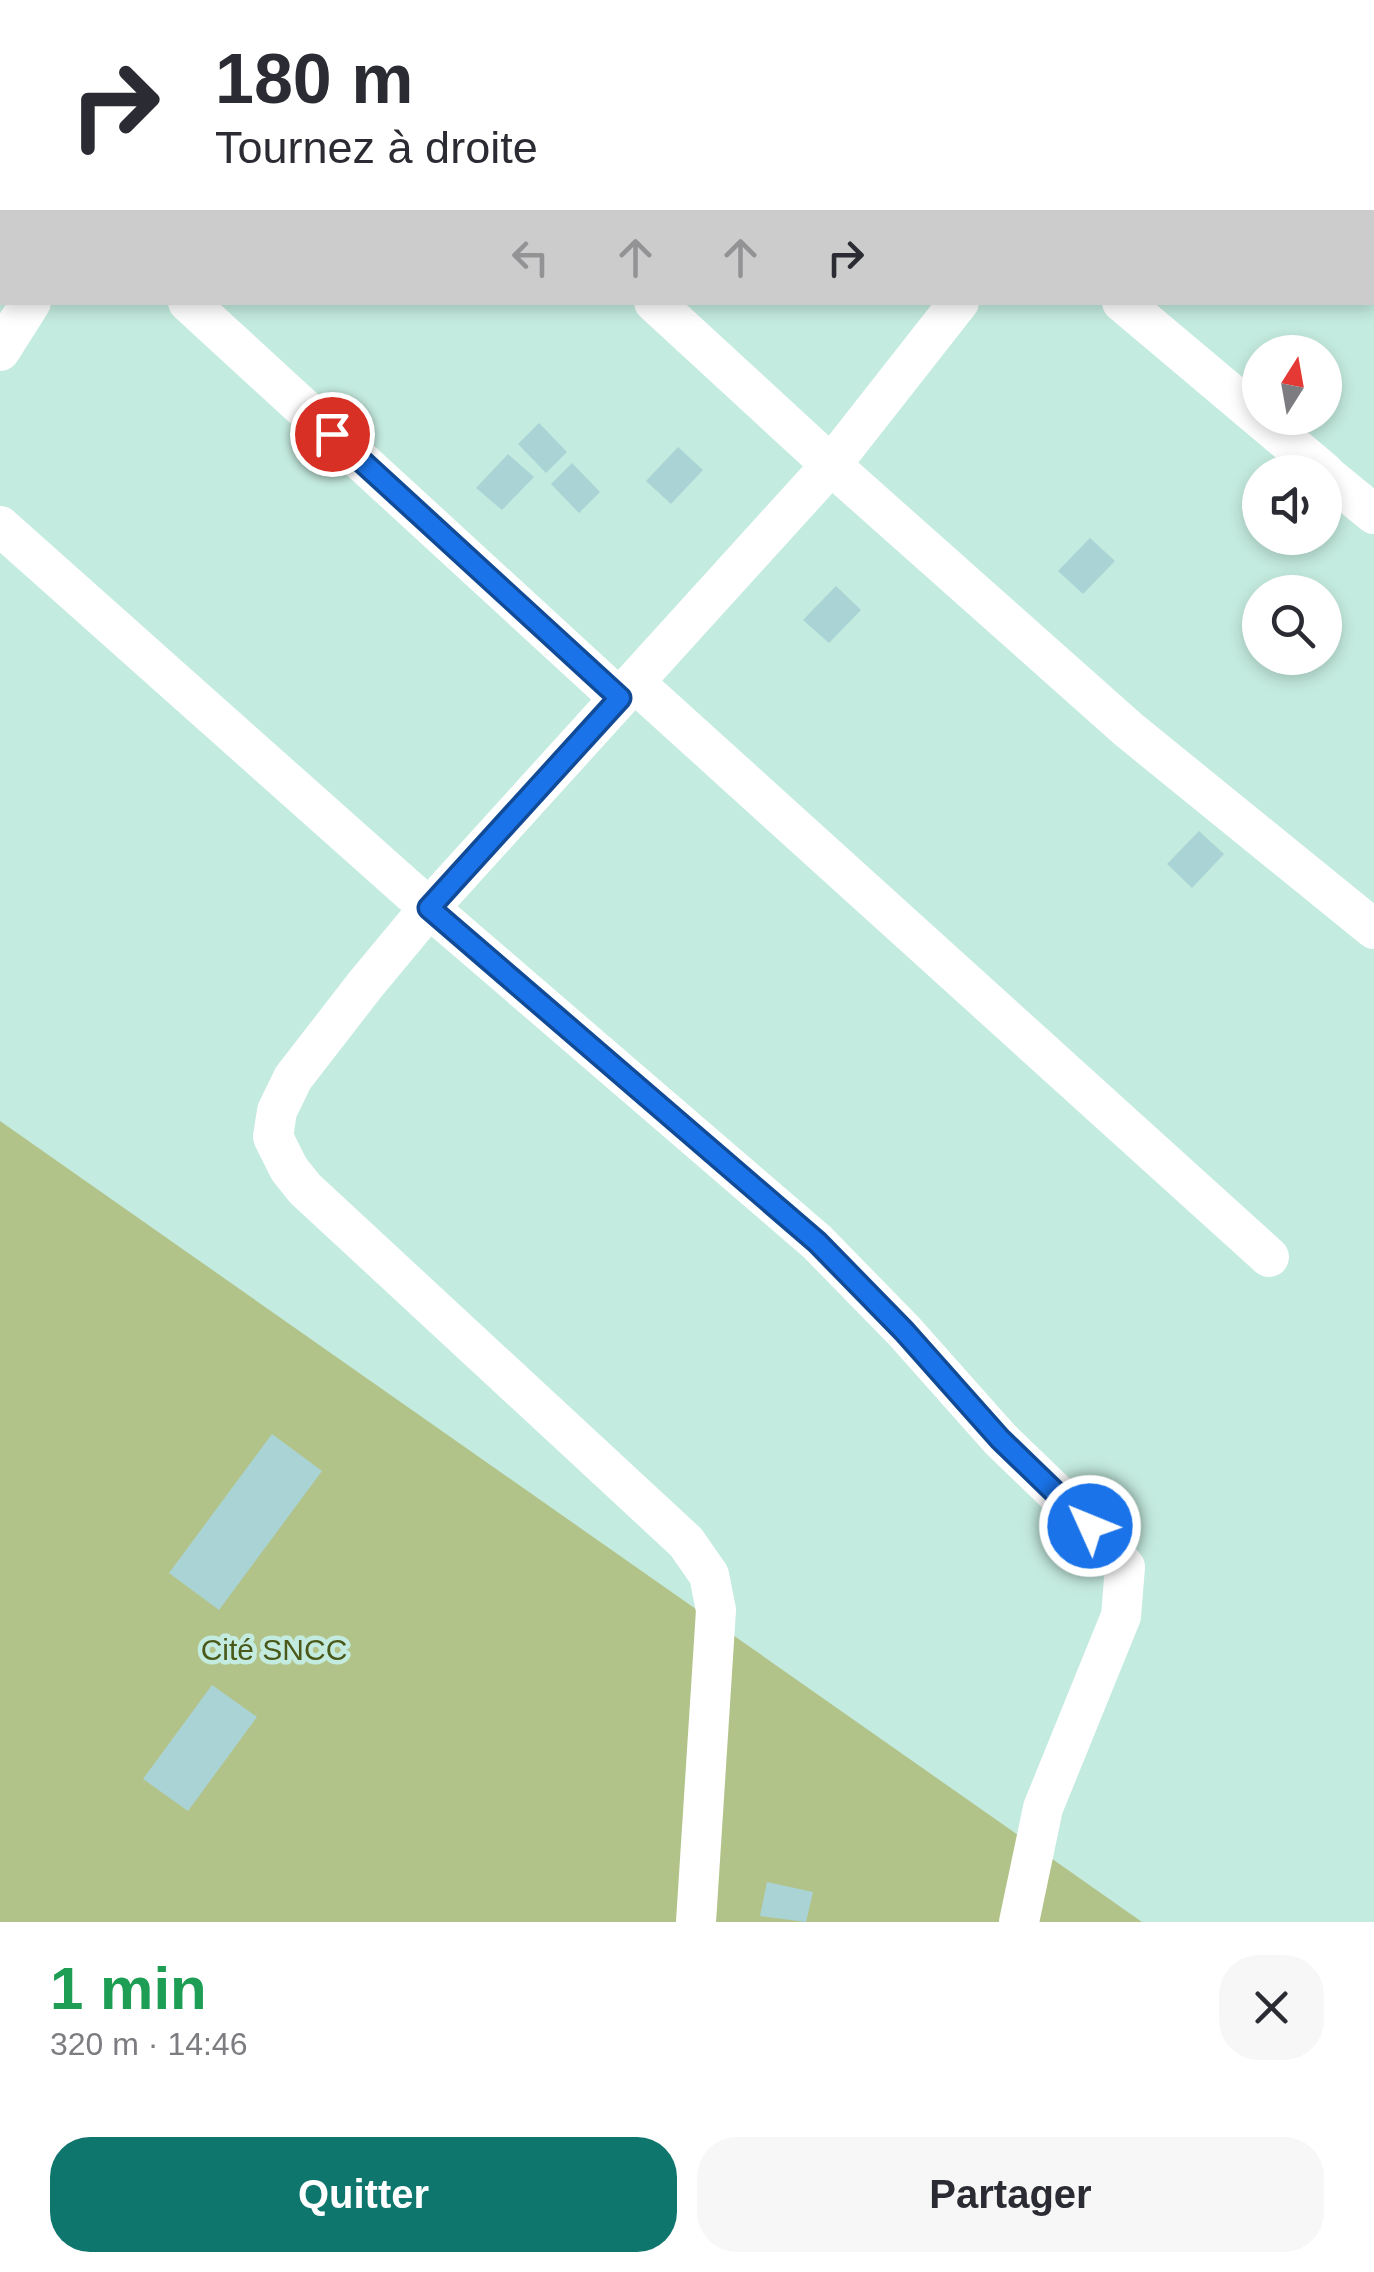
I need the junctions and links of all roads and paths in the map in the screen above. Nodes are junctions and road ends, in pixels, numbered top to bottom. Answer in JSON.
{"nodes":[{"id":1,"x":29,"y":305,"type":"edge"},
{"id":2,"x":191,"y":305,"type":"edge"},
{"id":3,"x":657,"y":305,"type":"edge"},
{"id":4,"x":957,"y":305,"type":"edge"},
{"id":5,"x":1126,"y":305,"type":"edge"},
{"id":6,"x":0,"y":351,"type":"edge"},
{"id":7,"x":1303,"y":455,"type":"edge"},
{"id":8,"x":831,"y":465,"type":"junction"},
{"id":9,"x":1342,"y":488,"type":"edge"},
{"id":10,"x":1374,"y":514,"type":"edge"},
{"id":11,"x":0,"y":526,"type":"edge"},
{"id":12,"x":627,"y":690,"type":"junction"},
{"id":13,"x":429,"y":908,"type":"junction"},
{"id":14,"x":1374,"y":929,"type":"edge"},
{"id":15,"x":1269,"y":1257,"type":"dead end"},
{"id":16,"x":696,"y":1922,"type":"edge"},
{"id":17,"x":1019,"y":1922,"type":"edge"}],
"edges":[{"from":1,"to":6,"type":"street"},
{"from":2,"to":12,"type":"street"},
{"from":3,"to":8,"type":"street"},
{"from":4,"to":8,"type":"street"},
{"from":5,"to":7,"type":"street"},
{"from":8,"to":12,"type":"street"},
{"from":8,"to":14,"type":"street"},
{"from":9,"to":10,"type":"street"},
{"from":11,"to":13,"type":"street"},
{"from":12,"to":13,"type":"street"},
{"from":12,"to":15,"type":"street"},
{"from":13,"to":16,"type":"street"},
{"from":13,"to":17,"type":"street"}]}
